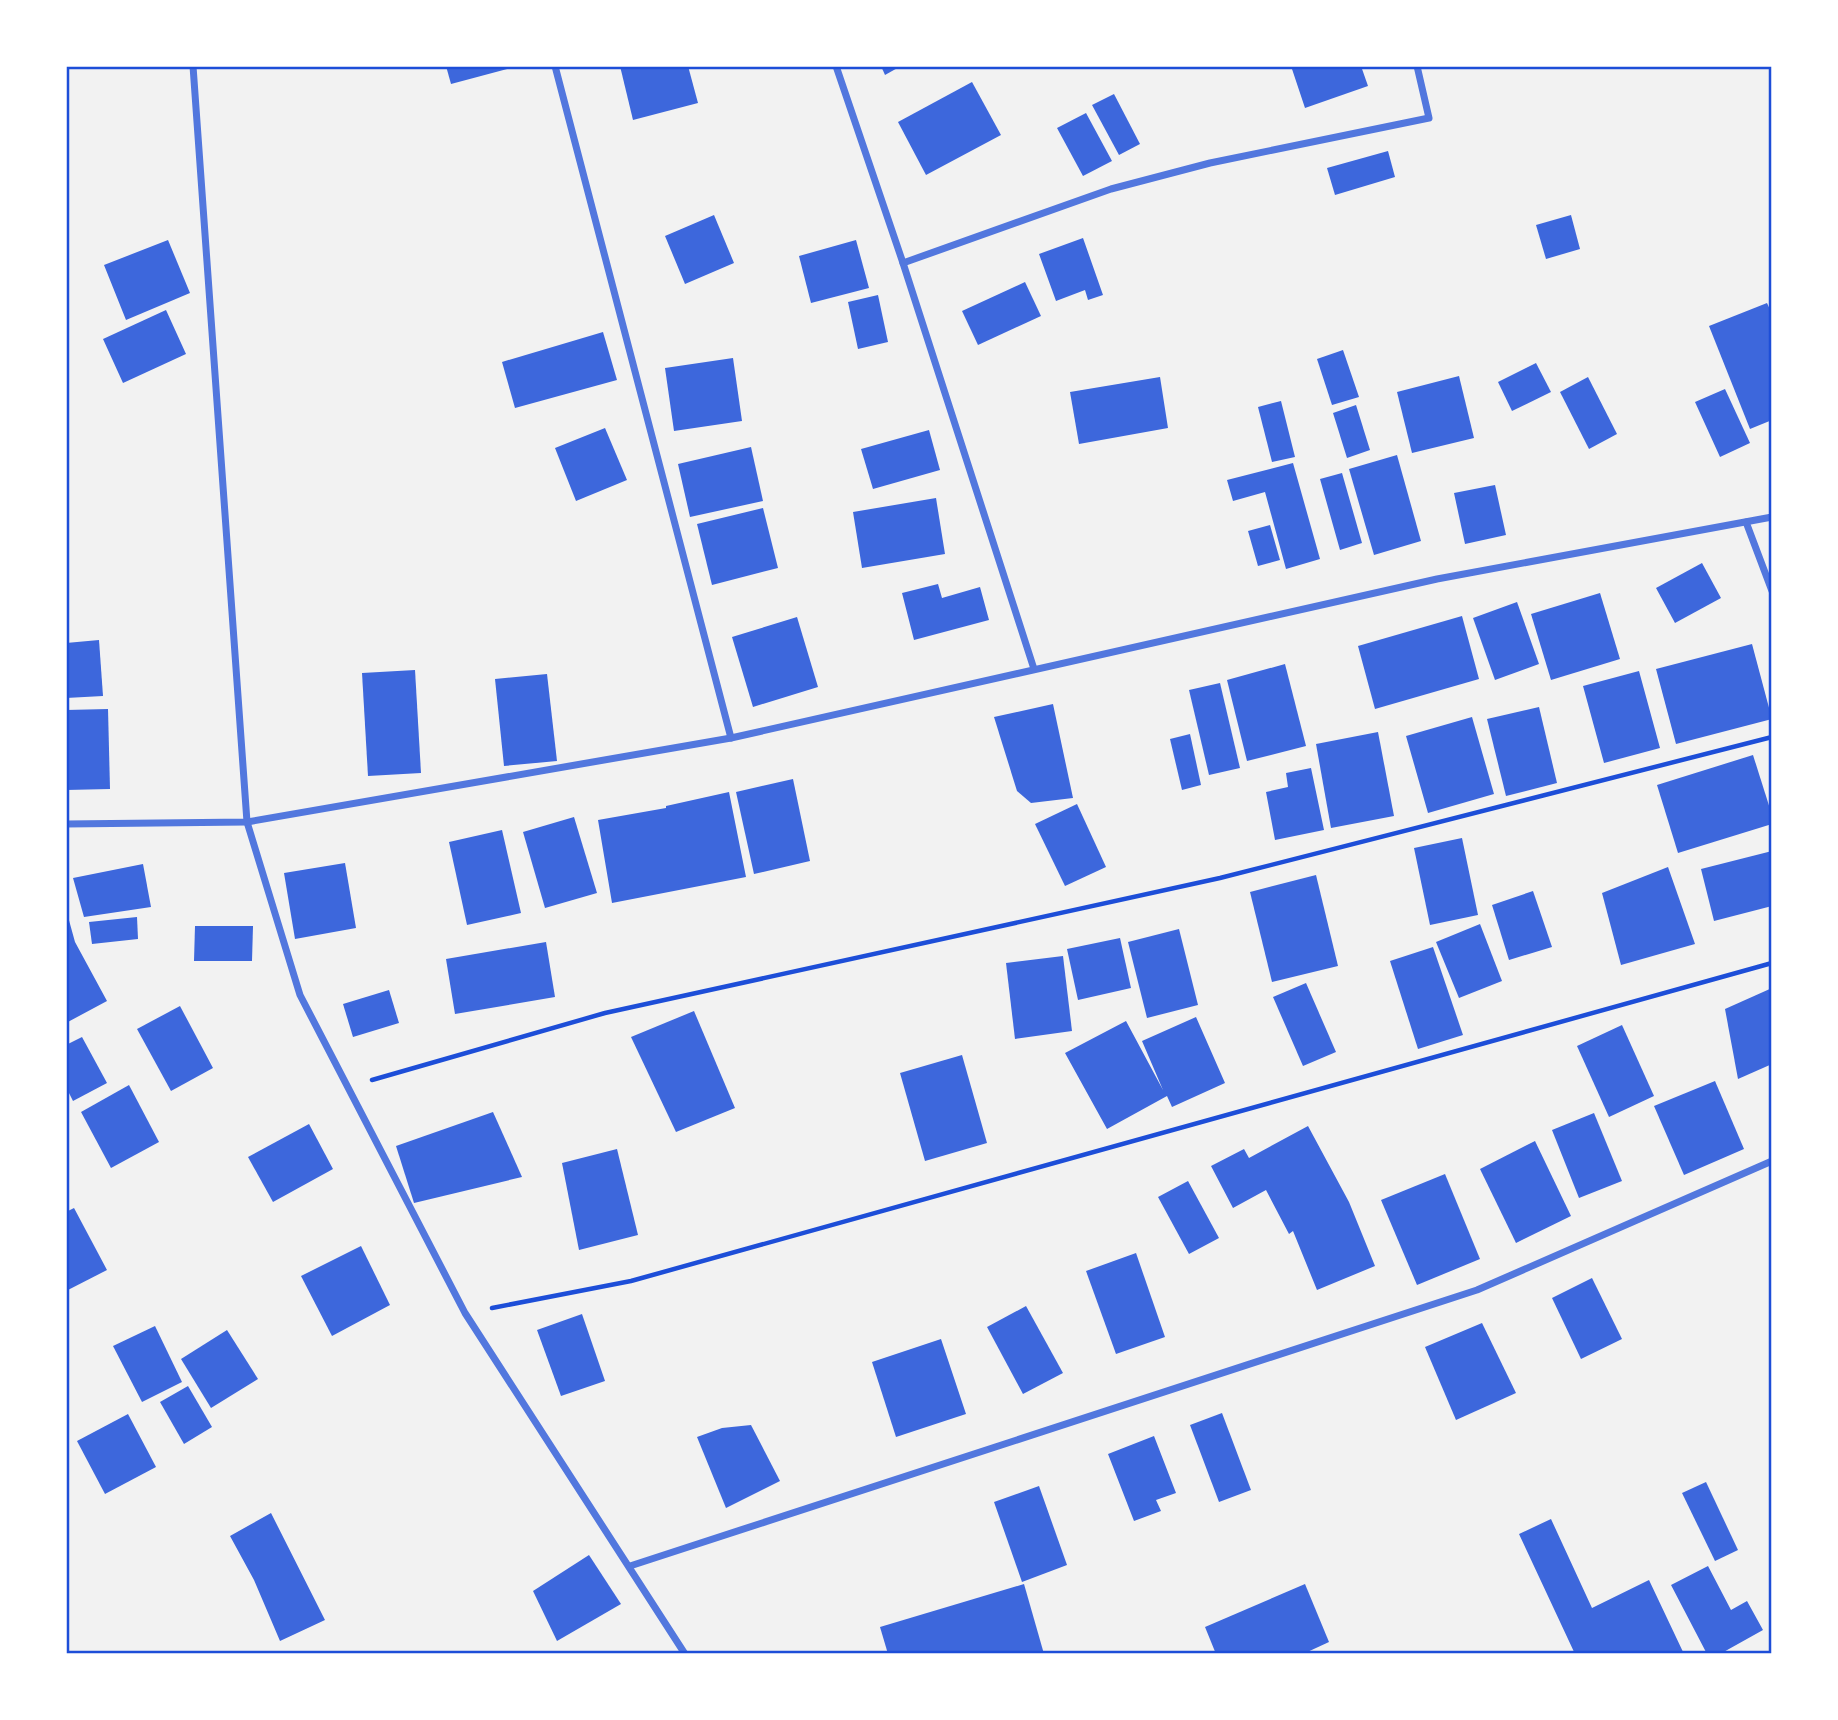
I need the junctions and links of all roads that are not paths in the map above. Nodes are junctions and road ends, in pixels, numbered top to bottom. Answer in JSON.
{"nodes":[{"id":1,"x":194,"y":66,"type":"edge"},
{"id":2,"x":555,"y":66,"type":"edge"},
{"id":3,"x":836,"y":66,"type":"edge"},
{"id":4,"x":1417,"y":66,"type":"edge"},
{"id":5,"x":903,"y":263,"type":"junction"},
{"id":6,"x":1772,"y":517,"type":"edge"},
{"id":7,"x":1746,"y":522,"type":"junction"},
{"id":8,"x":1772,"y":591,"type":"edge"},
{"id":9,"x":1034,"y":669,"type":"junction"},
{"id":10,"x":731,"y":738,"type":"junction"},
{"id":11,"x":247,"y":822,"type":"junction"},
{"id":12,"x":66,"y":824,"type":"edge"},
{"id":13,"x":1772,"y":1161,"type":"edge"},
{"id":14,"x":630,"y":1566,"type":"junction"},
{"id":15,"x":685,"y":1654,"type":"edge"}],
"edges":[{"from":1,"to":11,"type":"street"},
{"from":2,"to":10,"type":"street"},
{"from":3,"to":5,"type":"street"},
{"from":4,"to":5,"type":"street"},
{"from":5,"to":9,"type":"street"},
{"from":6,"to":7,"type":"street"},
{"from":7,"to":8,"type":"street"},
{"from":7,"to":9,"type":"street"},
{"from":9,"to":10,"type":"street"},
{"from":10,"to":11,"type":"street"},
{"from":11,"to":12,"type":"street"},
{"from":11,"to":14,"type":"street"},
{"from":13,"to":14,"type":"street"},
{"from":14,"to":15,"type":"street"}]}
